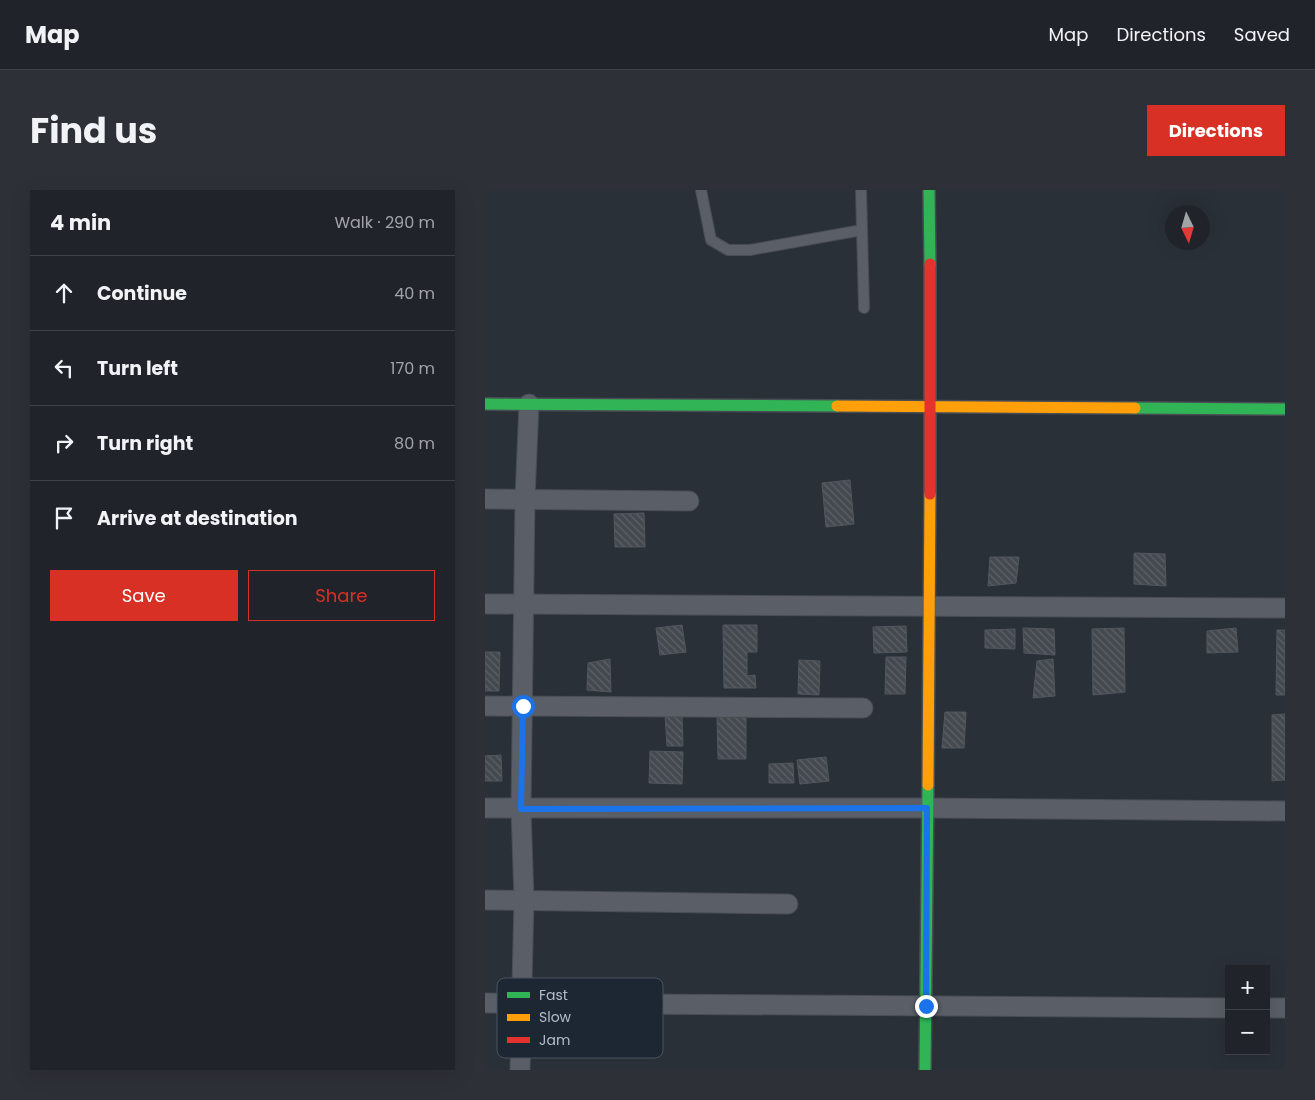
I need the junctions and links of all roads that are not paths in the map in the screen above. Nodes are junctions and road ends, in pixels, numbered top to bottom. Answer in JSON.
{"nodes":[{"id":1,"x":701,"y":190,"type":"edge"},
{"id":2,"x":861,"y":190,"type":"edge"},
{"id":3,"x":929,"y":190,"type":"edge"},
{"id":4,"x":861,"y":230,"type":"junction"},
{"id":5,"x":864,"y":308,"type":"dead end"},
{"id":6,"x":485,"y":404,"type":"edge"},
{"id":7,"x":529,"y":404,"type":"junction"},
{"id":8,"x":931,"y":405,"type":"junction"},
{"id":9,"x":1285,"y":409,"type":"edge"},
{"id":10,"x":525,"y":498,"type":"junction"},
{"id":11,"x":485,"y":499,"type":"edge"},
{"id":12,"x":689,"y":501,"type":"dead end"},
{"id":13,"x":485,"y":604,"type":"edge"},
{"id":14,"x":525,"y":604,"type":"junction"},
{"id":15,"x":929,"y":607,"type":"junction"},
{"id":16,"x":1285,"y":608,"type":"edge"},
{"id":17,"x":485,"y":706,"type":"edge"},
{"id":18,"x":523,"y":706,"type":"junction"},
{"id":19,"x":863,"y":708,"type":"dead end"},
{"id":20,"x":485,"y":808,"type":"edge"},
{"id":21,"x":927,"y":808,"type":"junction"},
{"id":22,"x":521,"y":809,"type":"junction"},
{"id":23,"x":1285,"y":811,"type":"edge"},
{"id":24,"x":524,"y":899,"type":"junction"},
{"id":25,"x":485,"y":900,"type":"edge"},
{"id":26,"x":788,"y":904,"type":"dead end"},
{"id":27,"x":523,"y":978,"type":"edge"},
{"id":28,"x":663,"y":1004,"type":"edge"},
{"id":29,"x":926,"y":1006,"type":"junction"},
{"id":30,"x":1225,"y":1008,"type":"edge"},
{"id":31,"x":1270,"y":1008,"type":"edge"},
{"id":32,"x":1285,"y":1008,"type":"edge"},
{"id":33,"x":925,"y":1070,"type":"edge"}],
"edges":[{"from":1,"to":4,"type":"lane"},
{"from":2,"to":4,"type":"lane"},
{"from":3,"to":8,"type":"street"},
{"from":4,"to":5,"type":"lane"},
{"from":6,"to":7,"type":"street"},
{"from":7,"to":8,"type":"street"},
{"from":7,"to":10,"type":"street"},
{"from":8,"to":9,"type":"street"},
{"from":8,"to":15,"type":"street"},
{"from":10,"to":11,"type":"street"},
{"from":10,"to":12,"type":"street"},
{"from":10,"to":14,"type":"street"},
{"from":13,"to":14,"type":"street"},
{"from":14,"to":15,"type":"street"},
{"from":14,"to":18,"type":"street"},
{"from":15,"to":16,"type":"street"},
{"from":15,"to":21,"type":"street"},
{"from":17,"to":18,"type":"street"},
{"from":18,"to":19,"type":"street"},
{"from":18,"to":22,"type":"street"},
{"from":20,"to":22,"type":"street"},
{"from":21,"to":22,"type":"street"},
{"from":21,"to":23,"type":"street"},
{"from":21,"to":29,"type":"street"},
{"from":22,"to":24,"type":"street"},
{"from":24,"to":25,"type":"street"},
{"from":24,"to":26,"type":"street"},
{"from":24,"to":27,"type":"street"},
{"from":28,"to":29,"type":"street"},
{"from":29,"to":30,"type":"street"},
{"from":29,"to":33,"type":"street"},
{"from":31,"to":32,"type":"street"}]}
